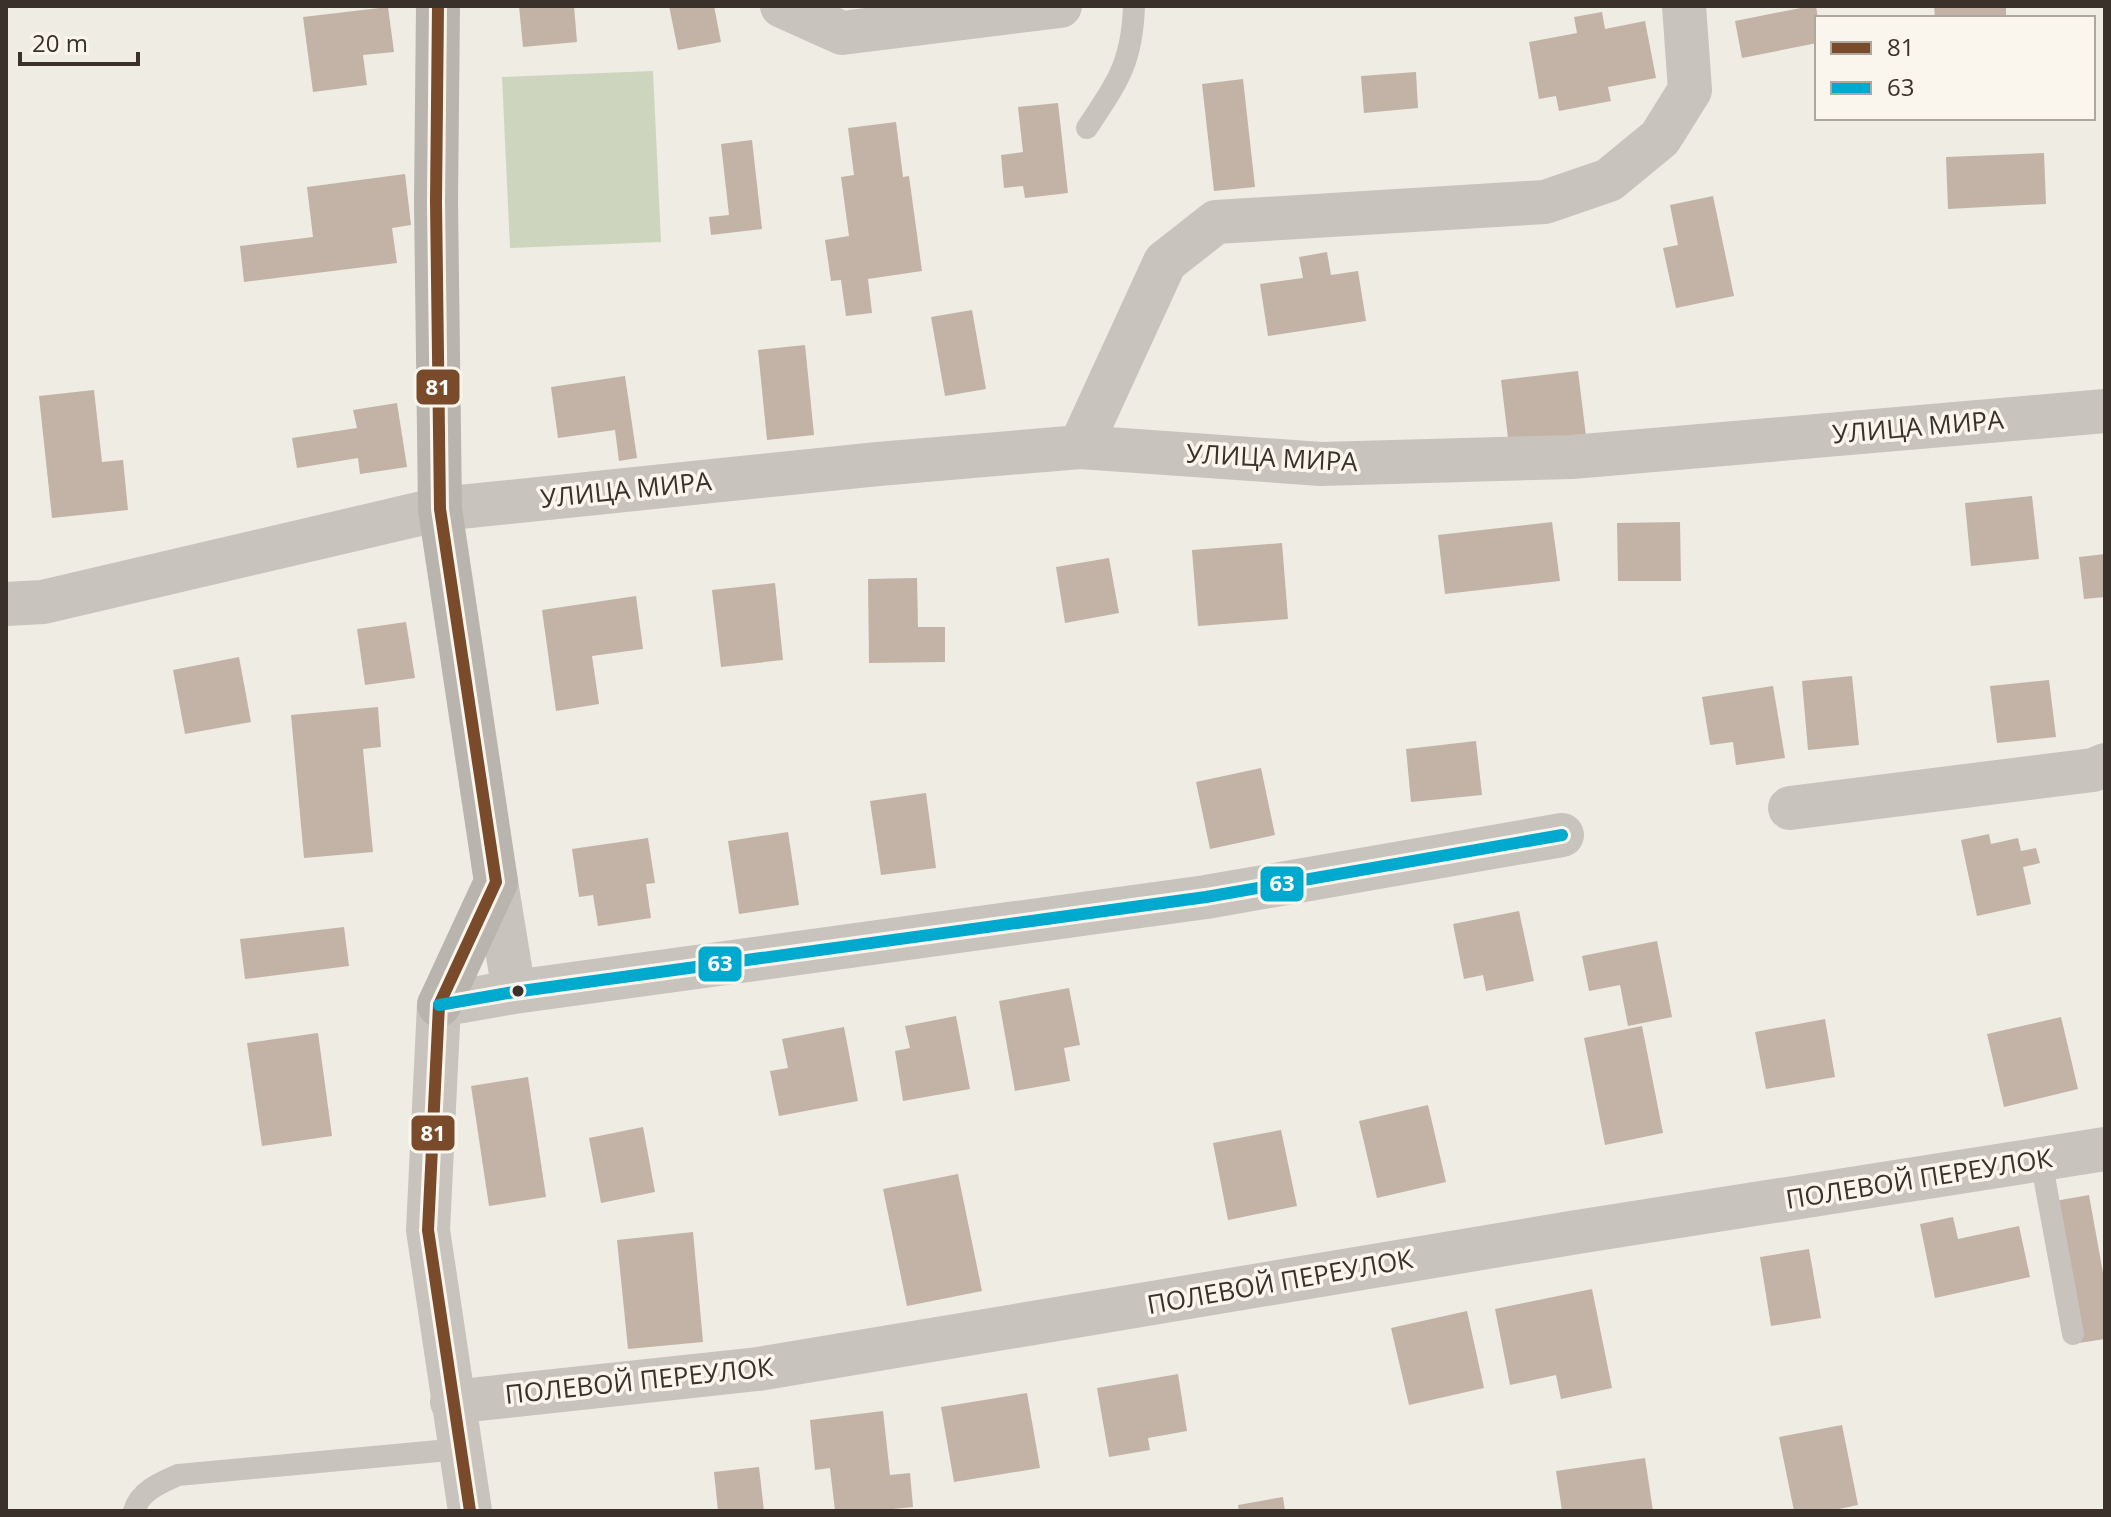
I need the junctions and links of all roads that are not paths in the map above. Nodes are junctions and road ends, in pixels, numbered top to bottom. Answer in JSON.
{"nodes":[{"id":1,"x":438,"y":6,"type":"edge"},
{"id":2,"x":782,"y":6,"type":"edge"},
{"id":3,"x":1060,"y":6,"type":"edge"},
{"id":4,"x":1134,"y":6,"type":"edge"},
{"id":5,"x":1684,"y":6,"type":"edge"},
{"id":6,"x":1087,"y":128,"type":"dead end"},
{"id":7,"x":2105,"y":411,"type":"edge"},
{"id":8,"x":1080,"y":447,"type":"junction"},
{"id":9,"x":440,"y":509,"type":"junction"},
{"id":10,"x":6,"y":604,"type":"edge"},
{"id":11,"x":2105,"y":765,"type":"edge"},
{"id":12,"x":1790,"y":808,"type":"dead end"},
{"id":13,"x":1562,"y":835,"type":"dead end"},
{"id":14,"x":496,"y":882,"type":"junction"},
{"id":15,"x":514,"y":992,"type":"junction"},
{"id":16,"x":439,"y":1005,"type":"junction"},
{"id":17,"x":2105,"y":1149,"type":"edge"},
{"id":18,"x":2041,"y":1160,"type":"junction"},
{"id":19,"x":2073,"y":1334,"type":"dead end"},
{"id":20,"x":452,"y":1402,"type":"junction"},
{"id":21,"x":460,"y":1449,"type":"junction"},
{"id":22,"x":134,"y":1511,"type":"edge"},
{"id":23,"x":470,"y":1511,"type":"edge"}],
"edges":[{"from":1,"to":9,"type":"street"},
{"from":2,"to":3,"type":"street"},
{"from":4,"to":6,"type":"lane"},
{"from":5,"to":8,"type":"street"},
{"from":7,"to":8,"type":"street","name":"УЛИЦА МИРА"},
{"from":8,"to":9,"type":"street","name":"УЛИЦА МИРА"},
{"from":9,"to":10,"type":"street","name":"УЛИЦА МИРА"},
{"from":9,"to":14,"type":"street"},
{"from":11,"to":12,"type":"street"},
{"from":13,"to":15,"type":"street"},
{"from":14,"to":15,"type":"street"},
{"from":14,"to":16,"type":"street"},
{"from":15,"to":16,"type":"street"},
{"from":16,"to":20,"type":"street"},
{"from":17,"to":18,"type":"street","name":"ПОЛЕВОЙ ПЕРЕУЛОК"},
{"from":18,"to":19,"type":"lane"},
{"from":18,"to":20,"type":"street","name":"ПОЛЕВОЙ ПЕРЕУЛОК"},
{"from":20,"to":21,"type":"street"},
{"from":21,"to":22,"type":"lane"},
{"from":21,"to":23,"type":"street"}]}
